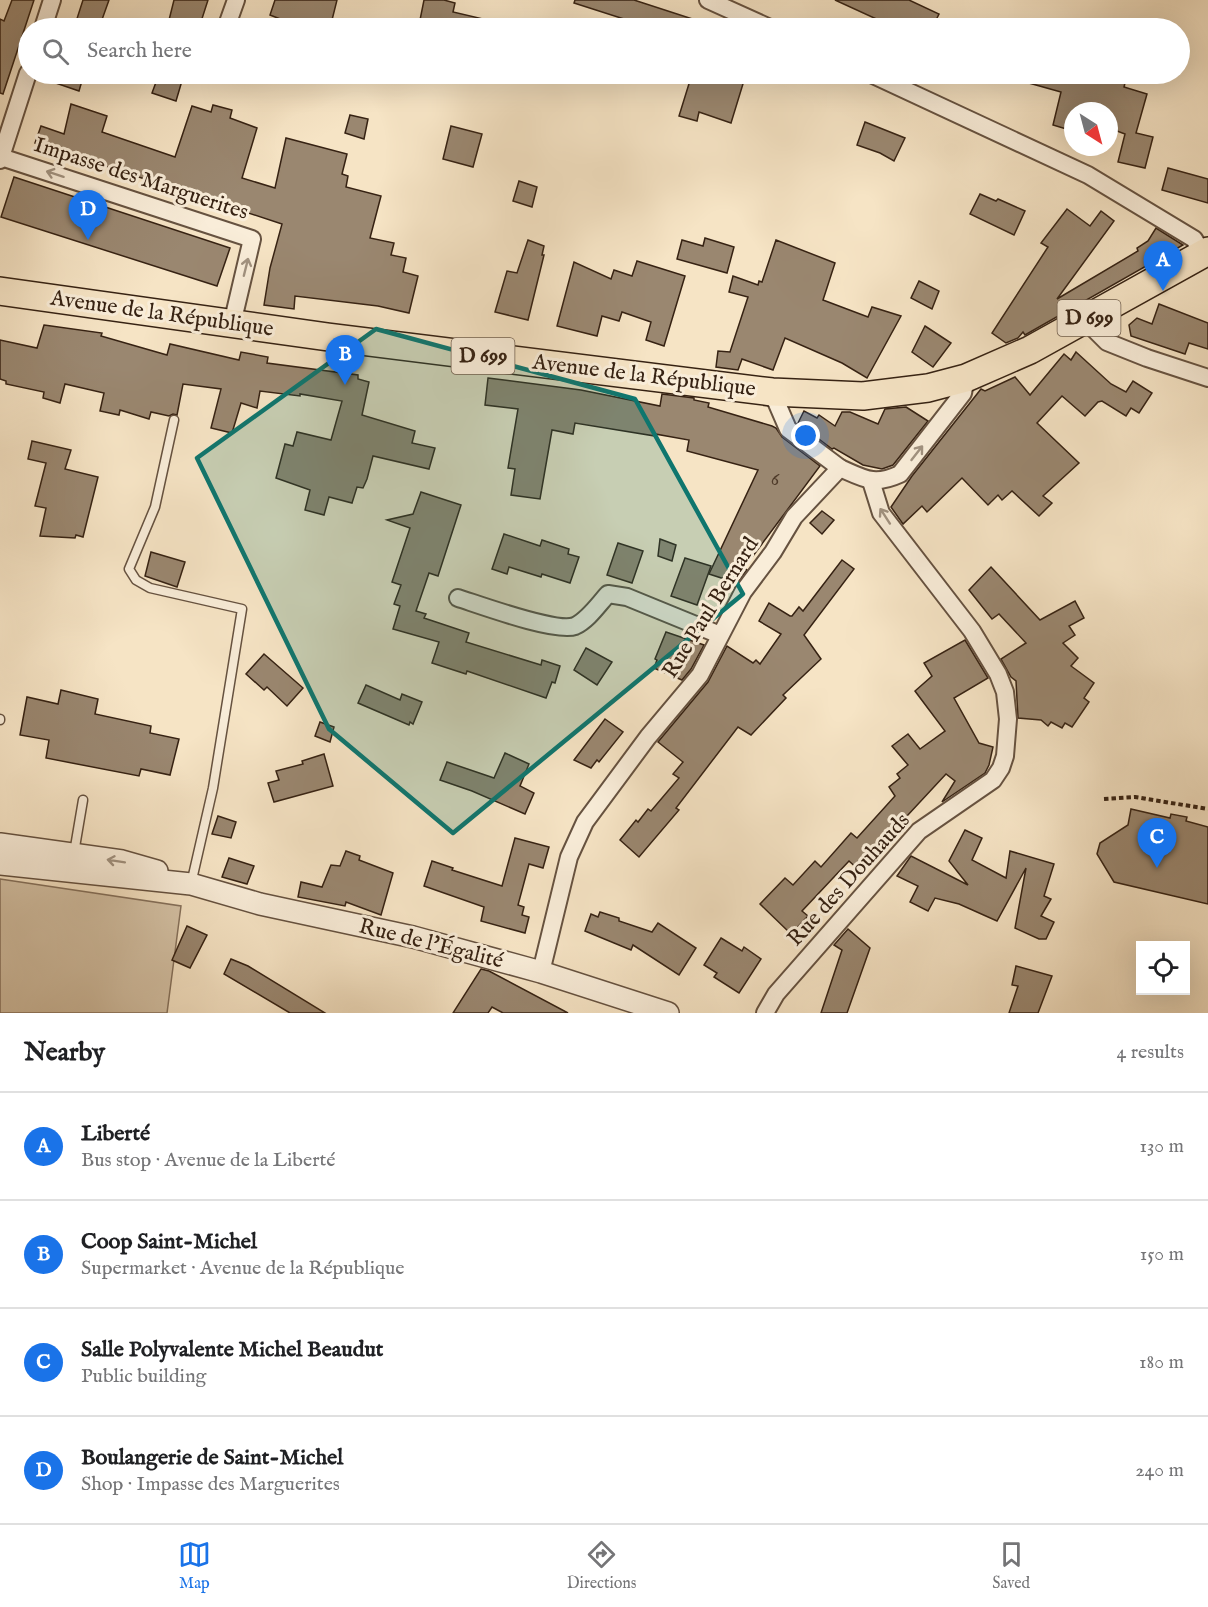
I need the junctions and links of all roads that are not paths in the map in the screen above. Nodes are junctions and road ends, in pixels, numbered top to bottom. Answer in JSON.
{"nodes":[{"id":1,"x":52,"y":0,"type":"edge"},
{"id":2,"x":236,"y":0,"type":"edge"},
{"id":3,"x":708,"y":0,"type":"edge"},
{"id":4,"x":46,"y":18,"type":"edge"},
{"id":5,"x":230,"y":18,"type":"edge"},
{"id":6,"x":748,"y":18,"type":"edge"},
{"id":7,"x":25,"y":84,"type":"edge"},
{"id":8,"x":892,"y":84,"type":"edge"},
{"id":9,"x":1,"y":158,"type":"edge"},
{"id":10,"x":1205,"y":252,"type":"edge"},
{"id":11,"x":0,"y":291,"type":"edge"},
{"id":12,"x":1085,"y":320,"type":"junction"},
{"id":13,"x":232,"y":324,"type":"junction"},
{"id":14,"x":966,"y":378,"type":"junction"},
{"id":15,"x":1208,"y":378,"type":"edge"},
{"id":16,"x":772,"y":392,"type":"junction"},
{"id":17,"x":174,"y":420,"type":"dead end"},
{"id":18,"x":840,"y":468,"type":"junction"},
{"id":19,"x":871,"y":481,"type":"junction"},
{"id":20,"x":458,"y":598,"type":"dead end"},
{"id":21,"x":720,"y":635,"type":"junction"},
{"id":22,"x":83,"y":800,"type":"dead end"},
{"id":23,"x":0,"y":844,"type":"edge"},
{"id":24,"x":0,"y":862,"type":"edge"},
{"id":25,"x":72,"y":863,"type":"junction"},
{"id":26,"x":191,"y":884,"type":"junction"},
{"id":27,"x":541,"y":972,"type":"junction"},
{"id":28,"x":668,"y":1013,"type":"edge"},
{"id":29,"x":765,"y":1013,"type":"edge"}],
"edges":[{"from":1,"to":4,"type":"street"},
{"from":2,"to":5,"type":"street"},
{"from":3,"to":6,"type":"street"},
{"from":7,"to":9,"type":"street"},
{"from":8,"to":10,"type":"street"},
{"from":13,"to":9,"type":"street","name":"Impasse des Marguerites","one_way":true},
{"from":10,"to":12,"type":"main road","number":"D 699"},
{"from":11,"to":13,"type":"main road","name":"Avenue de la République","number":"D 699"},
{"from":12,"to":14,"type":"main road","number":"D 699"},
{"from":12,"to":15,"type":"street"},
{"from":13,"to":16,"type":"main road","name":"Avenue de la République","number":"D 699"},
{"from":14,"to":16,"type":"main road","name":"Avenue de la République","number":"D 699"},
{"from":19,"to":14,"type":"street","one_way":true},
{"from":16,"to":18,"type":"street"},
{"from":17,"to":26,"type":"lane"},
{"from":18,"to":19,"type":"street"},
{"from":18,"to":21,"type":"street","name":"Rue Paul Bernard"},
{"from":29,"to":19,"type":"street","name":"Rue des Douhauds","one_way":true},
{"from":20,"to":21,"type":"street"},
{"from":21,"to":27,"type":"street","name":"Rue Paul Bernard"},
{"from":22,"to":25,"type":"lane"},
{"from":23,"to":25,"type":"street","name":"Rue de l'Égalité"},
{"from":24,"to":25,"type":"street","name":"Rue de l'Égalité"},
{"from":25,"to":26,"type":"street","name":"Rue de l'Égalité"},
{"from":26,"to":27,"type":"street","name":"Rue de l'Égalité"},
{"from":27,"to":28,"type":"street","name":"Rue de l'Égalité"}]}
